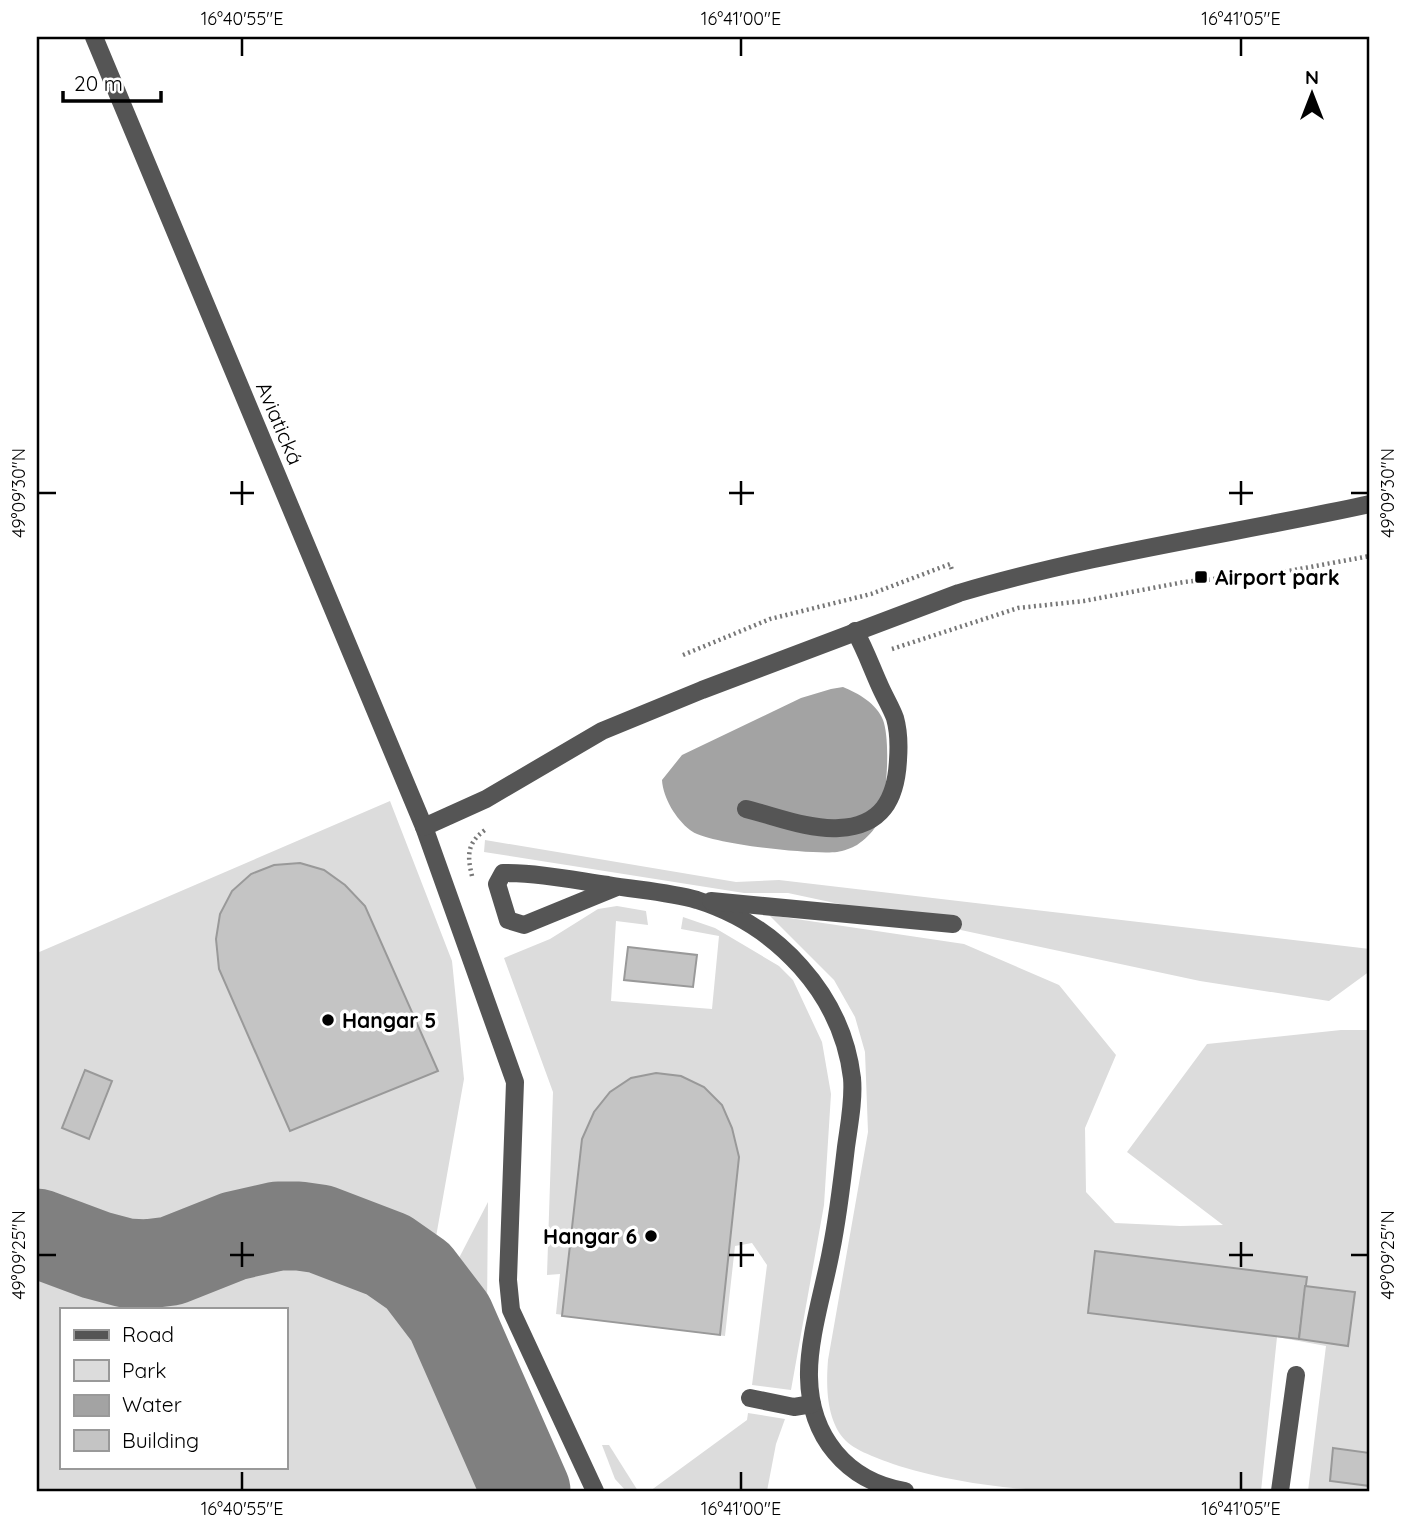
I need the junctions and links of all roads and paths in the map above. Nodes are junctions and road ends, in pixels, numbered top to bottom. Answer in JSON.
{"nodes":[{"id":1,"x":94,"y":37,"type":"edge"},
{"id":2,"x":1370,"y":504,"type":"edge"},
{"id":3,"x":1370,"y":556,"type":"edge"},
{"id":4,"x":959,"y":593,"type":"junction"},
{"id":5,"x":969,"y":624,"type":"junction"},
{"id":6,"x":855,"y":631,"type":"junction"},
{"id":7,"x":682,"y":654,"type":"dead end"},
{"id":8,"x":869,"y":656,"type":"junction"},
{"id":9,"x":746,"y":809,"type":"dead end"},
{"id":10,"x":495,"y":824,"type":"dead end"},
{"id":11,"x":424,"y":827,"type":"junction"},
{"id":12,"x":474,"y":880,"type":"dead end"},
{"id":13,"x":617,"y":887,"type":"junction"},
{"id":14,"x":697,"y":900,"type":"junction"},
{"id":15,"x":953,"y":924,"type":"dead end"},
{"id":16,"x":1296,"y":1375,"type":"dead end"},
{"id":17,"x":750,"y":1398,"type":"dead end"},
{"id":18,"x":812,"y":1404,"type":"junction"},
{"id":19,"x":596,"y":1491,"type":"edge"},
{"id":20,"x":905,"y":1491,"type":"edge"},
{"id":21,"x":1280,"y":1491,"type":"edge"}],
"edges":[{"from":1,"to":11,"type":"lane","name":"Aviatická"},
{"from":2,"to":4,"type":"lane"},
{"from":3,"to":5,"type":"path"},
{"from":4,"to":5,"type":"path"},
{"from":4,"to":6,"type":"lane"},
{"from":4,"to":7,"type":"path"},
{"from":5,"to":8,"type":"path"},
{"from":6,"to":8,"type":"lane"},
{"from":6,"to":11,"type":"lane"},
{"from":8,"to":9,"type":"lane"},
{"from":10,"to":12,"type":"path"},
{"from":11,"to":19,"type":"lane","name":"Aviatická"},
{"from":13,"to":13,"type":"lane"},
{"from":13,"to":14,"type":"lane"},
{"from":14,"to":15,"type":"lane"},
{"from":14,"to":18,"type":"lane"},
{"from":16,"to":21,"type":"lane"},
{"from":17,"to":18,"type":"lane"},
{"from":18,"to":20,"type":"lane"}]}
